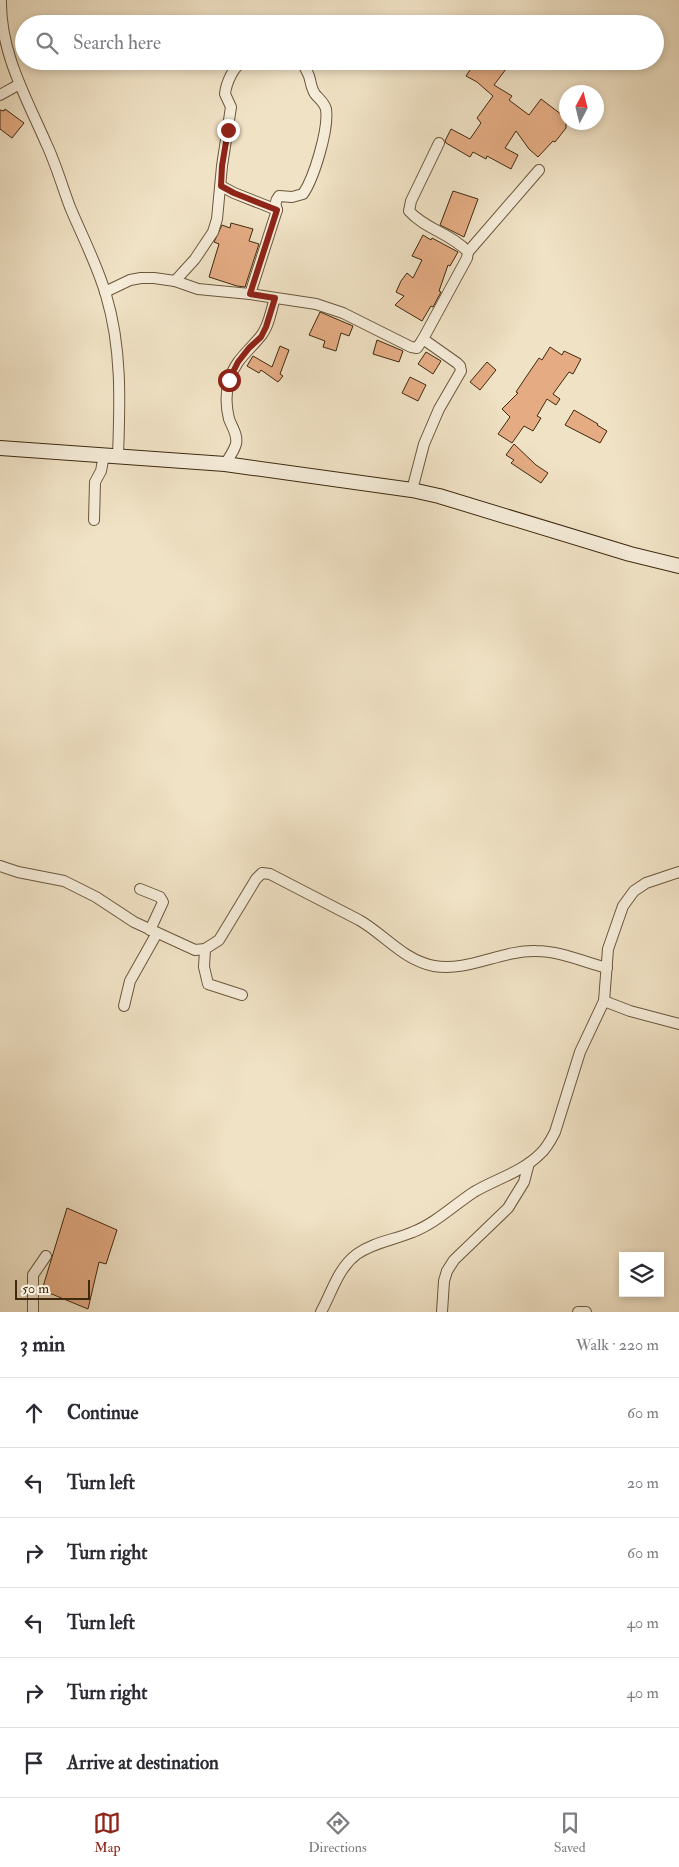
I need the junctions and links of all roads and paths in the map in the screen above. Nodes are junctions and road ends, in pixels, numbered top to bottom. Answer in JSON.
{"nodes":[{"id":1,"x":1,"y":0,"type":"edge"},
{"id":2,"x":235,"y":70,"type":"edge"},
{"id":3,"x":306,"y":70,"type":"edge"},
{"id":4,"x":18,"y":85,"type":"junction"},
{"id":5,"x":0,"y":95,"type":"edge"},
{"id":6,"x":439,"y":142,"type":"dead end"},
{"id":7,"x":539,"y":170,"type":"dead end"},
{"id":8,"x":221,"y":186,"type":"junction"},
{"id":9,"x":277,"y":210,"type":"junction"},
{"id":10,"x":468,"y":252,"type":"junction"},
{"id":11,"x":175,"y":281,"type":"junction"},
{"id":12,"x":105,"y":292,"type":"junction"},
{"id":13,"x":250,"y":294,"type":"junction"},
{"id":14,"x":275,"y":298,"type":"junction"},
{"id":15,"x":423,"y":339,"type":"junction"},
{"id":16,"x":0,"y":448,"type":"edge"},
{"id":17,"x":111,"y":456,"type":"junction"},
{"id":18,"x":225,"y":464,"type":"junction"},
{"id":19,"x":412,"y":490,"type":"junction"},
{"id":20,"x":94,"y":520,"type":"dead end"},
{"id":21,"x":679,"y":566,"type":"edge"},
{"id":22,"x":0,"y":866,"type":"edge"},
{"id":23,"x":679,"y":872,"type":"edge"},
{"id":24,"x":140,"y":889,"type":"dead end"},
{"id":25,"x":154,"y":931,"type":"junction"},
{"id":26,"x":205,"y":950,"type":"junction"},
{"id":27,"x":607,"y":968,"type":"junction"},
{"id":28,"x":242,"y":994,"type":"dead end"},
{"id":29,"x":604,"y":1001,"type":"junction"},
{"id":30,"x":124,"y":1006,"type":"dead end"},
{"id":31,"x":679,"y":1024,"type":"edge"},
{"id":32,"x":529,"y":1163,"type":"junction"},
{"id":33,"x":46,"y":1256,"type":"dead end"},
{"id":34,"x":33,"y":1312,"type":"edge"},
{"id":35,"x":321,"y":1312,"type":"edge"},
{"id":36,"x":442,"y":1312,"type":"edge"},
{"id":37,"x":578,"y":1312,"type":"edge"},
{"id":38,"x":586,"y":1312,"type":"edge"}],
"edges":[{"from":1,"to":4,"type":"street"},
{"from":2,"to":8,"type":"street"},
{"from":3,"to":9,"type":"street"},
{"from":4,"to":5,"type":"street"},
{"from":4,"to":12,"type":"street"},
{"from":6,"to":10,"type":"street"},
{"from":7,"to":10,"type":"street"},
{"from":8,"to":9,"type":"street"},
{"from":8,"to":11,"type":"street"},
{"from":9,"to":13,"type":"street"},
{"from":10,"to":15,"type":"street"},
{"from":11,"to":12,"type":"street"},
{"from":11,"to":13,"type":"street"},
{"from":12,"to":17,"type":"street"},
{"from":13,"to":14,"type":"street"},
{"from":14,"to":15,"type":"street"},
{"from":14,"to":18,"type":"street"},
{"from":15,"to":19,"type":"street"},
{"from":16,"to":17,"type":"street"},
{"from":17,"to":18,"type":"street"},
{"from":17,"to":20,"type":"street"},
{"from":18,"to":19,"type":"street"},
{"from":19,"to":21,"type":"street"},
{"from":22,"to":25,"type":"street"},
{"from":23,"to":27,"type":"street"},
{"from":24,"to":25,"type":"street"},
{"from":25,"to":26,"type":"street"},
{"from":25,"to":30,"type":"street"},
{"from":26,"to":27,"type":"street"},
{"from":26,"to":28,"type":"street"},
{"from":27,"to":29,"type":"street"},
{"from":29,"to":31,"type":"street"},
{"from":29,"to":32,"type":"street"},
{"from":32,"to":35,"type":"street"},
{"from":32,"to":36,"type":"street"},
{"from":33,"to":34,"type":"street"},
{"from":37,"to":38,"type":"street"}]}
